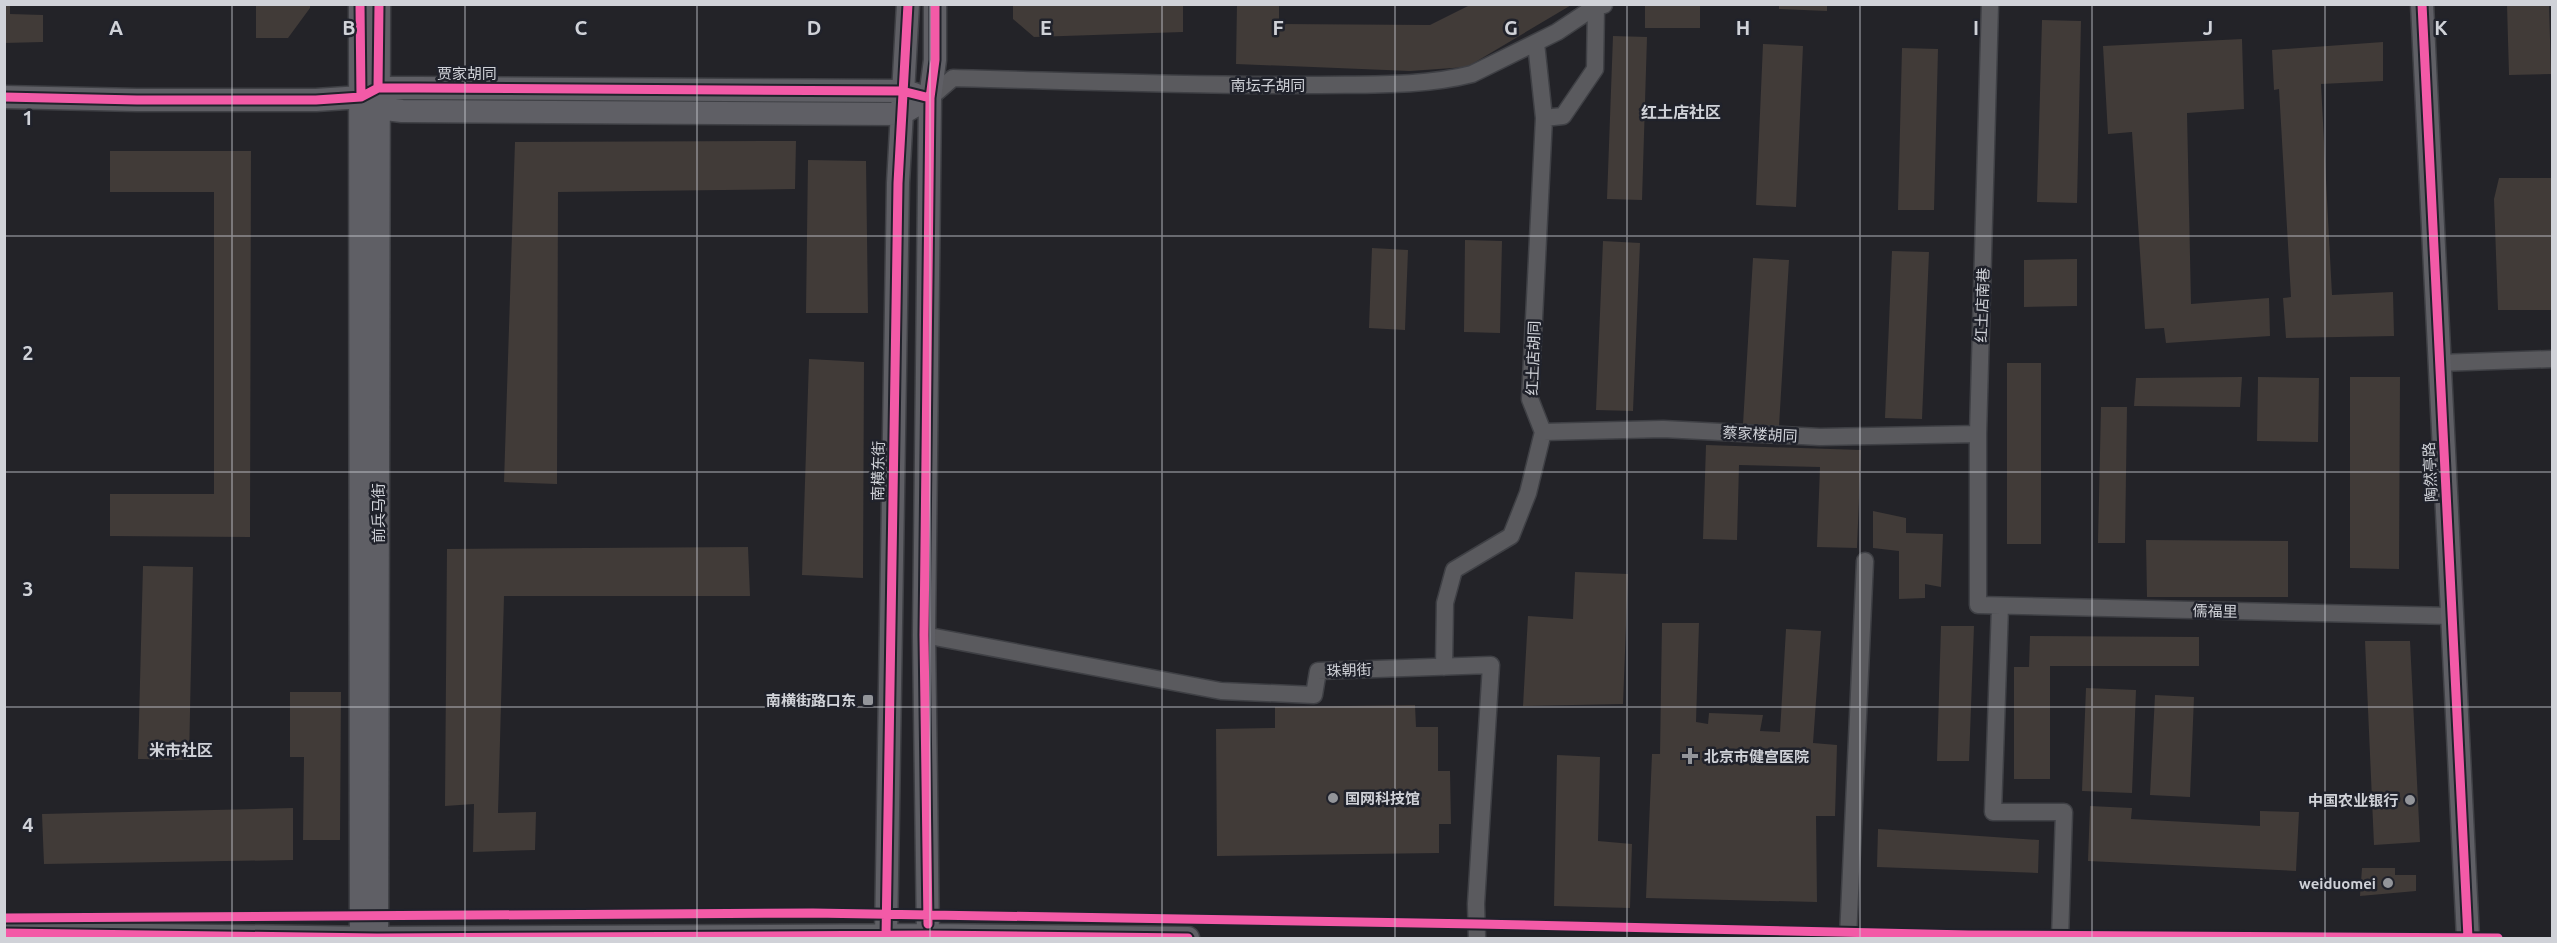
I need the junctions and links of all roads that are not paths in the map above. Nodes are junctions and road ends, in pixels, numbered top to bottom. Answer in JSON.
{"nodes":[{"id":1,"x":360,"y":4,"type":"edge"},
{"id":2,"x":379,"y":4,"type":"edge"},
{"id":3,"x":908,"y":4,"type":"edge"},
{"id":4,"x":934,"y":4,"type":"edge"},
{"id":5,"x":1990,"y":4,"type":"edge"},
{"id":6,"x":2422,"y":4,"type":"edge"},
{"id":7,"x":1600,"y":5,"type":"edge"},
{"id":8,"x":1536,"y":43,"type":"junction"},
{"id":9,"x":4,"y":97,"type":"edge"},
{"id":10,"x":372,"y":98,"type":"junction"},
{"id":11,"x":930,"y":98,"type":"junction"},
{"id":12,"x":901,"y":102,"type":"junction"},
{"id":13,"x":1544,"y":118,"type":"junction"},
{"id":14,"x":2553,"y":359,"type":"edge"},
{"id":15,"x":2439,"y":363,"type":"junction"},
{"id":16,"x":1543,"y":432,"type":"junction"},
{"id":17,"x":1978,"y":434,"type":"junction"},
{"id":18,"x":1865,"y":561,"type":"dead end"},
{"id":19,"x":1978,"y":606,"type":"joint"},
{"id":20,"x":2000,"y":606,"type":"junction"},
{"id":21,"x":2452,"y":616,"type":"junction"},
{"id":22,"x":924,"y":635,"type":"junction"},
{"id":23,"x":1443,"y":667,"type":"junction"},
{"id":24,"x":4,"y":933,"type":"edge"},
{"id":25,"x":886,"y":937,"type":"edge"},
{"id":26,"x":928,"y":937,"type":"edge"},
{"id":27,"x":361,"y":938,"type":"edge"},
{"id":28,"x":377,"y":938,"type":"edge"},
{"id":29,"x":1188,"y":939,"type":"edge"},
{"id":30,"x":1478,"y":939,"type":"edge"},
{"id":31,"x":1848,"y":939,"type":"edge"},
{"id":32,"x":2060,"y":939,"type":"edge"},
{"id":33,"x":2468,"y":939,"type":"edge"}],
"edges":[{"from":1,"to":10,"type":"street"},
{"from":2,"to":10,"type":"street"},
{"from":3,"to":12,"type":"street","name":"南横东街"},
{"from":4,"to":11,"type":"street"},
{"from":5,"to":17,"type":"street","name":"红土店南巷"},
{"from":6,"to":15,"type":"street","name":"陶然亭路"},
{"from":7,"to":8,"type":"street","name":"南坛子胡同"},
{"from":7,"to":13,"type":"street"},
{"from":8,"to":11,"type":"street","name":"南坛子胡同"},
{"from":8,"to":13,"type":"street","name":"红土店胡同"},
{"from":9,"to":10,"type":"street","name":"贾家胡同"},
{"from":10,"to":12,"type":"street","name":"贾家胡同"},
{"from":10,"to":27,"type":"street","name":"前兵马街"},
{"from":10,"to":28,"type":"street","name":"前兵马街"},
{"from":11,"to":12,"type":"street","name":"贾家胡同"},
{"from":11,"to":22,"type":"street"},
{"from":12,"to":25,"type":"street","name":"南横东街"},
{"from":13,"to":16,"type":"street","name":"红土店胡同"},
{"from":14,"to":15,"type":"street"},
{"from":15,"to":21,"type":"street","name":"陶然亭路"},
{"from":16,"to":17,"type":"street","name":"蔡家楼胡同"},
{"from":16,"to":23,"type":"street"},
{"from":17,"to":19,"type":"street","name":"红土店南巷"},
{"from":18,"to":31,"type":"street"},
{"from":19,"to":20,"type":"street","name":"儒福里"},
{"from":20,"to":21,"type":"street","name":"儒福里"},
{"from":20,"to":32,"type":"street"},
{"from":21,"to":33,"type":"street","name":"陶然亭路"},
{"from":22,"to":23,"type":"street","name":"珠朝街"},
{"from":22,"to":26,"type":"street"},
{"from":23,"to":30,"type":"street","name":"珠朝街"},
{"from":24,"to":27,"type":"street"},
{"from":25,"to":26,"type":"street"},
{"from":25,"to":28,"type":"street"},
{"from":26,"to":29,"type":"street"},
{"from":27,"to":28,"type":"street"}]}
